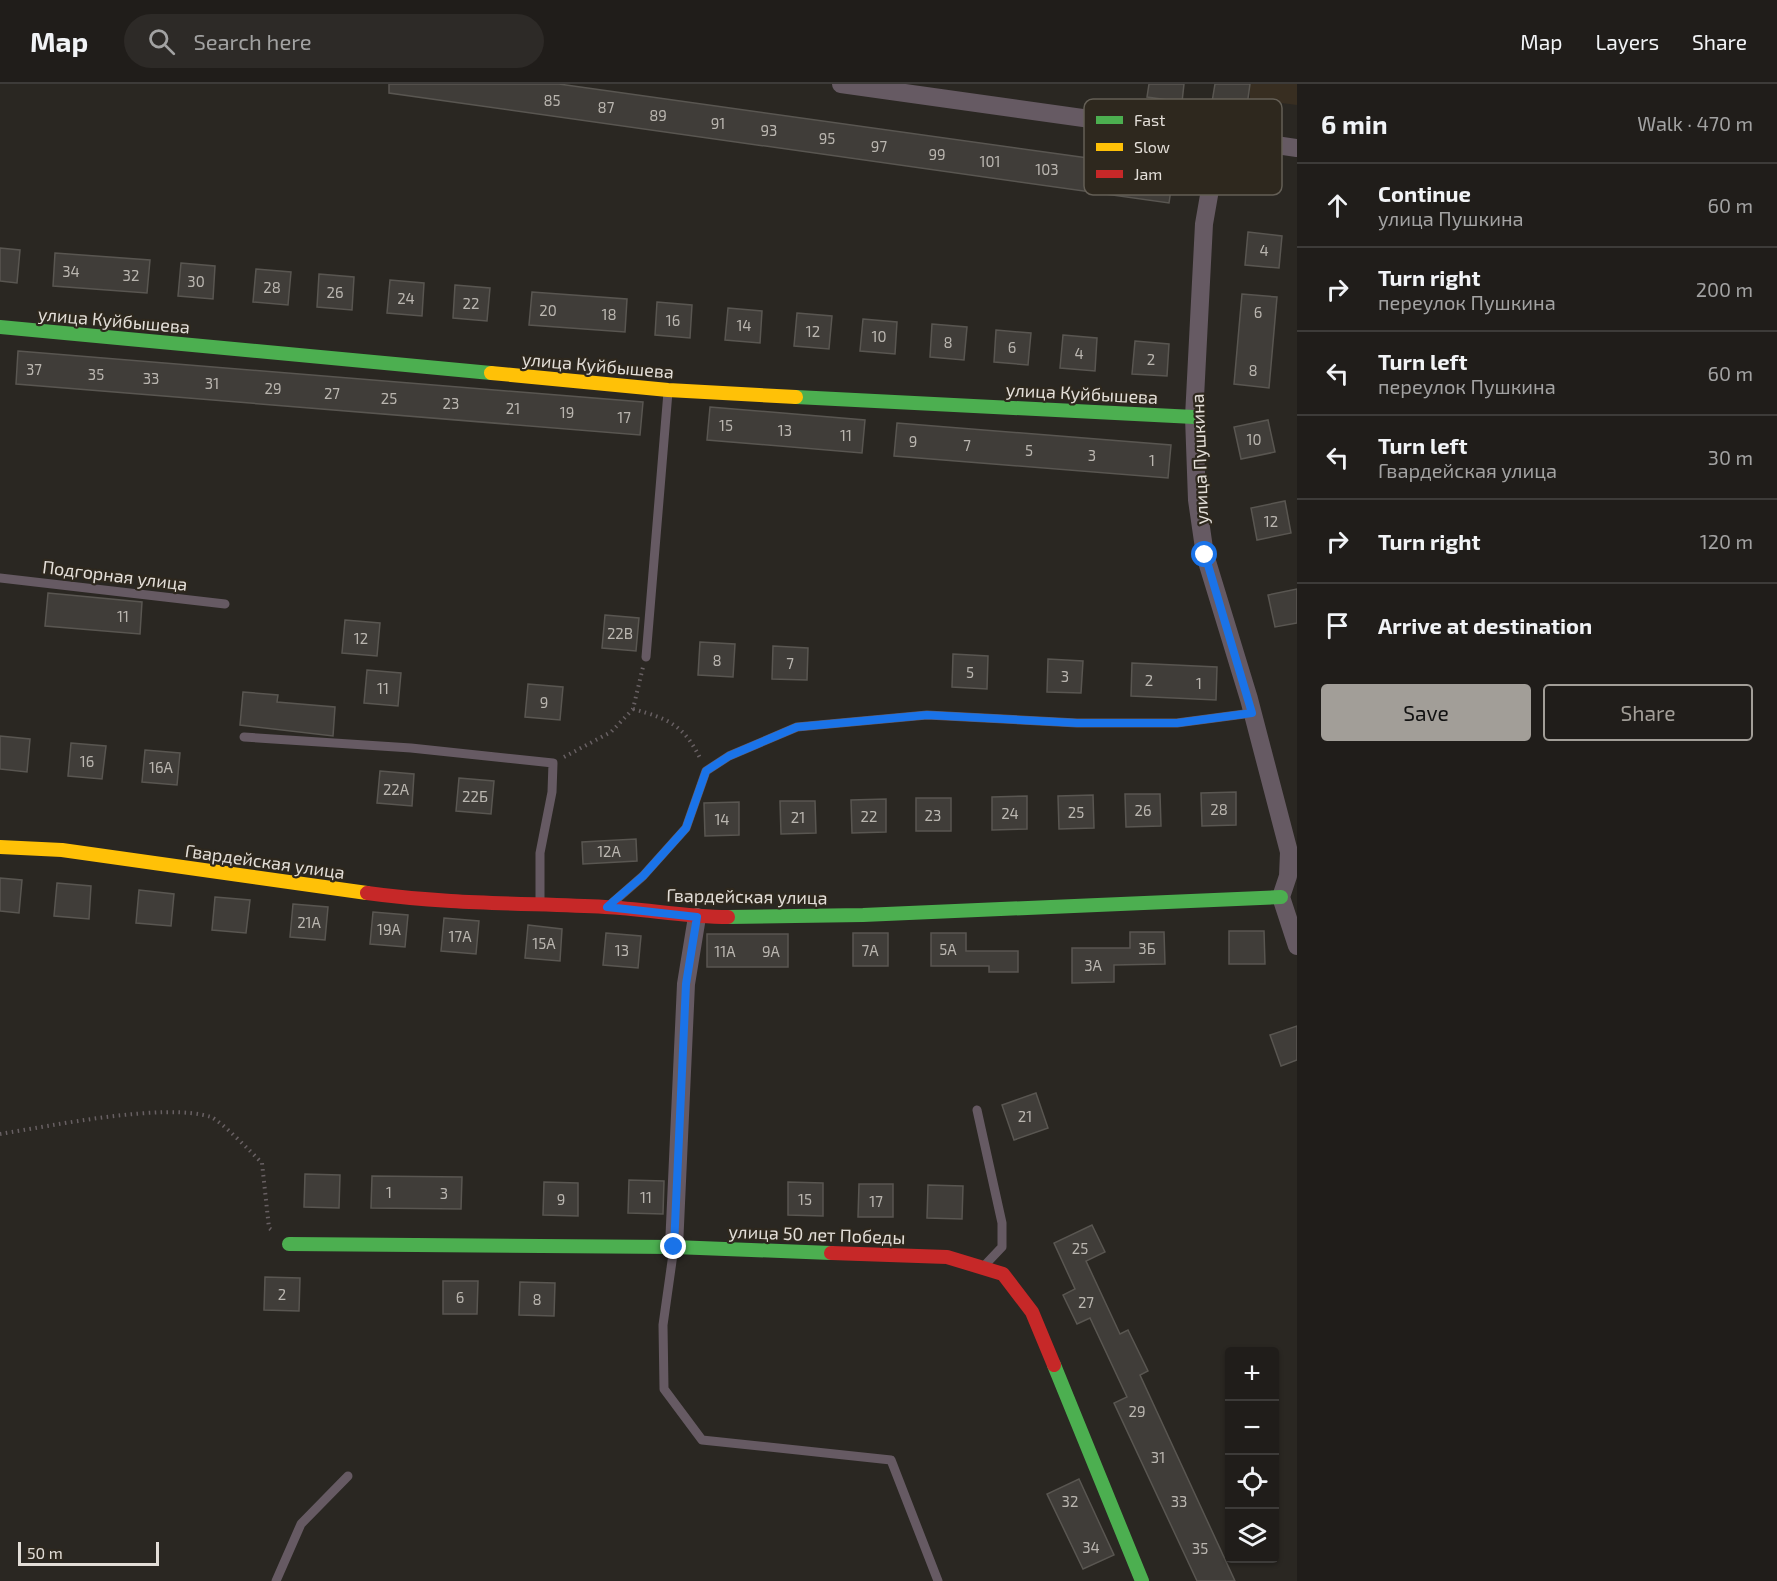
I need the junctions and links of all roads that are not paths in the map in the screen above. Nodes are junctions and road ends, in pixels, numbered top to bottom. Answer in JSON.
{"nodes":[{"id":1,"x":842,"y":84,"type":"edge"},
{"id":2,"x":1084,"y":119,"type":"edge"},
{"id":3,"x":1282,"y":146,"type":"edge"},
{"id":4,"x":1297,"y":148,"type":"edge"},
{"id":5,"x":1209,"y":195,"type":"edge"},
{"id":6,"x":0,"y":327,"type":"edge"},
{"id":7,"x":668,"y":390,"type":"junction"},
{"id":8,"x":1194,"y":417,"type":"junction"},
{"id":9,"x":0,"y":578,"type":"edge"},
{"id":10,"x":225,"y":604,"type":"dead end"},
{"id":11,"x":646,"y":657,"type":"road end"},
{"id":12,"x":1252,"y":713,"type":"junction"},
{"id":13,"x":244,"y":737,"type":"dead end"},
{"id":14,"x":0,"y":847,"type":"edge"},
{"id":15,"x":1281,"y":897,"type":"junction"},
{"id":16,"x":540,"y":906,"type":"junction"},
{"id":17,"x":607,"y":907,"type":"junction"},
{"id":18,"x":697,"y":917,"type":"junction"},
{"id":19,"x":1297,"y":946,"type":"edge"},
{"id":20,"x":977,"y":1110,"type":"dead end"},
{"id":21,"x":289,"y":1244,"type":"road end"},
{"id":22,"x":674,"y":1247,"type":"junction"},
{"id":23,"x":982,"y":1267,"type":"junction"},
{"id":24,"x":348,"y":1476,"type":"dead end"},
{"id":25,"x":276,"y":1581,"type":"edge"},
{"id":26,"x":938,"y":1581,"type":"edge"},
{"id":27,"x":1142,"y":1581,"type":"edge"}],
"edges":[{"from":1,"to":2,"type":"street"},
{"from":3,"to":4,"type":"street"},
{"from":5,"to":8,"type":"street","name":"улица Пушкина"},
{"from":6,"to":7,"type":"street","name":"улица Куйбышева"},
{"from":7,"to":8,"type":"street","name":"улица Куйбышева"},
{"from":7,"to":11,"type":"lane"},
{"from":8,"to":12,"type":"street","name":"улица Пушкина"},
{"from":9,"to":10,"type":"lane","name":"Подгорная улица"},
{"from":12,"to":15,"type":"street","name":"улица Пушкина"},
{"from":12,"to":17,"type":"lane"},
{"from":13,"to":16,"type":"lane"},
{"from":14,"to":16,"type":"street","name":"Гвардейская улица"},
{"from":15,"to":18,"type":"street","name":"Гвардейская улица"},
{"from":15,"to":19,"type":"street"},
{"from":16,"to":17,"type":"street","name":"Гвардейская улица"},
{"from":17,"to":18,"type":"street","name":"Гвардейская улица"},
{"from":18,"to":22,"type":"street"},
{"from":20,"to":23,"type":"lane"},
{"from":21,"to":22,"type":"street","name":"улица 50 лет Победы"},
{"from":22,"to":23,"type":"street","name":"улица 50 лет Победы"},
{"from":22,"to":26,"type":"lane"},
{"from":23,"to":27,"type":"street","name":"улица 50 лет Победы"},
{"from":24,"to":25,"type":"lane"}]}
